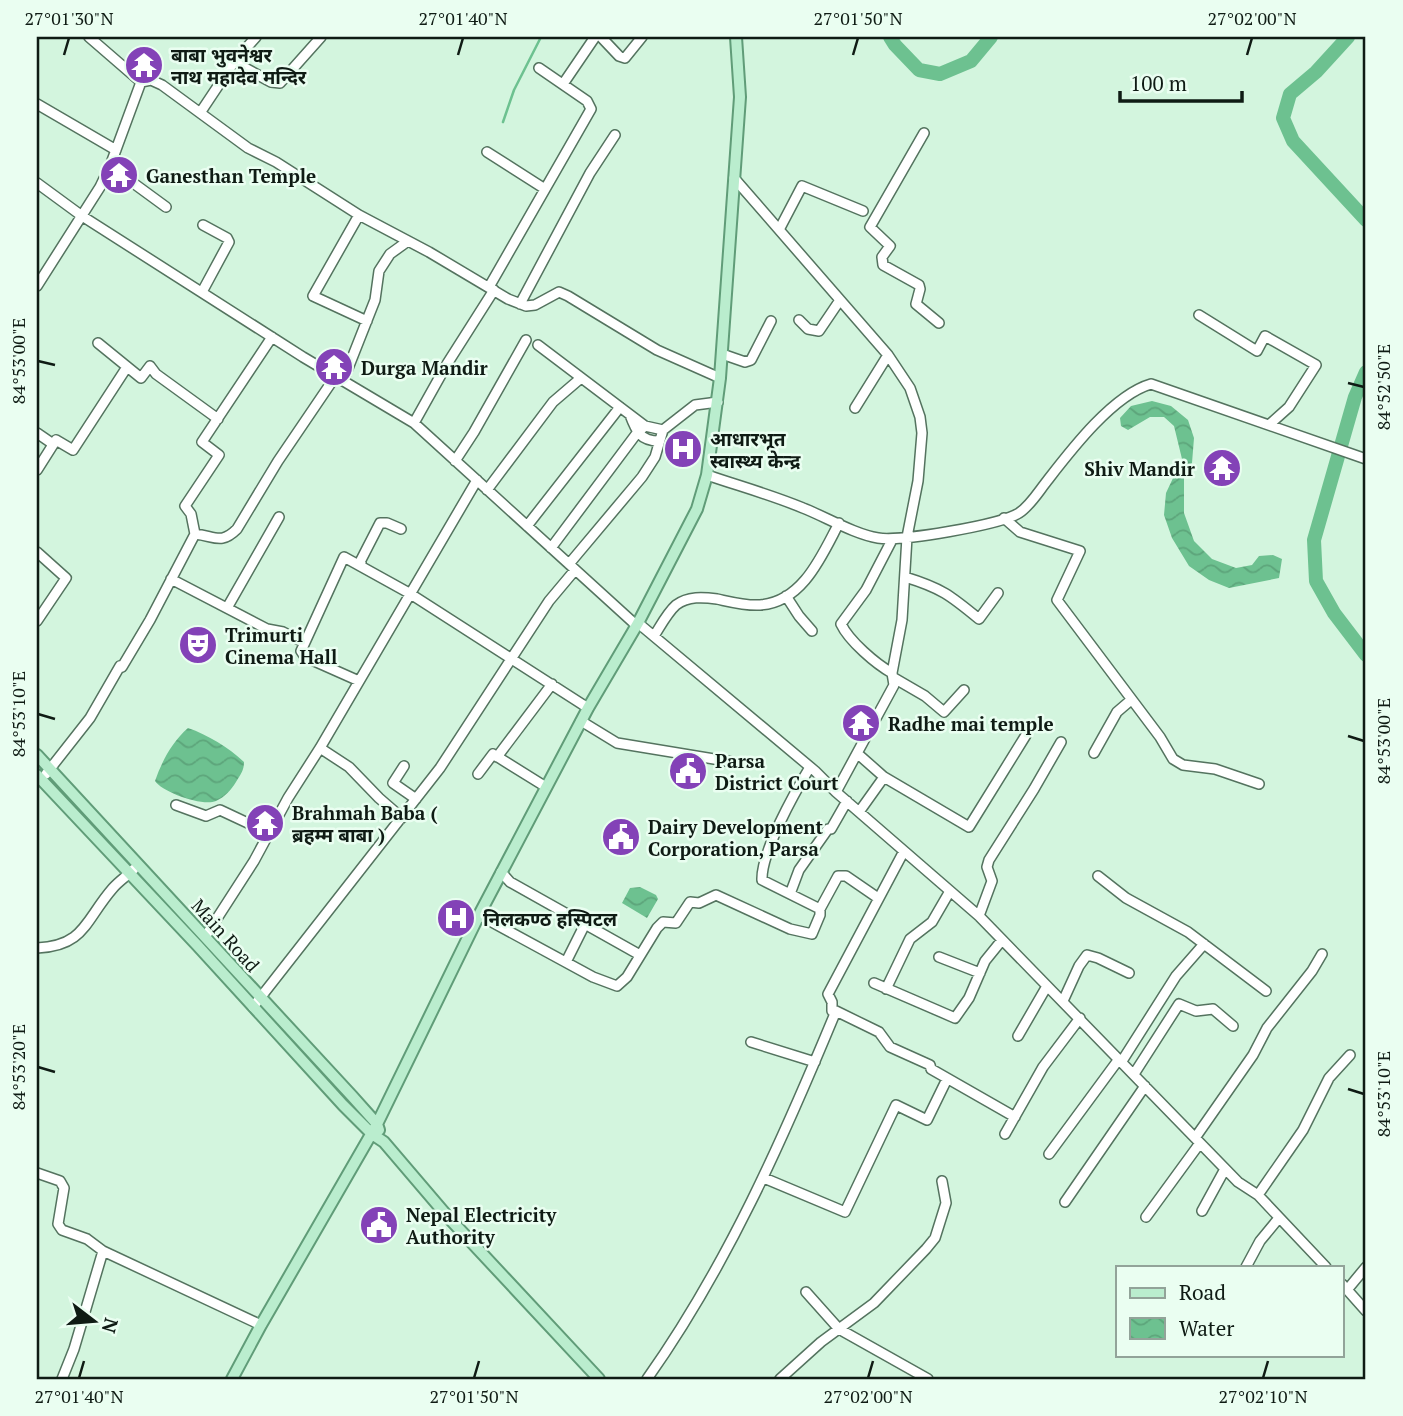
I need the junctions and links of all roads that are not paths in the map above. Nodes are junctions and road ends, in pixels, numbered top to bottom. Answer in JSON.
{"nodes":[{"id":1,"x":89,"y":37,"type":"edge"},
{"id":2,"x":256,"y":37,"type":"edge"},
{"id":3,"x":321,"y":37,"type":"edge"},
{"id":4,"x":595,"y":37,"type":"edge"},
{"id":5,"x":601,"y":37,"type":"edge"},
{"id":6,"x":642,"y":37,"type":"edge"},
{"id":7,"x":736,"y":37,"type":"edge"},
{"id":8,"x":234,"y":62,"type":"junction"},
{"id":9,"x":539,"y":68,"type":"dead end"},
{"id":10,"x":141,"y":82,"type":"junction"},
{"id":11,"x":563,"y":84,"type":"junction"},
{"id":12,"x":37,"y":104,"type":"edge"},
{"id":13,"x":200,"y":113,"type":"junction"},
{"id":14,"x":924,"y":133,"type":"dead end"},
{"id":15,"x":615,"y":135,"type":"dead end"},
{"id":16,"x":116,"y":150,"type":"junction"},
{"id":17,"x":487,"y":152,"type":"dead end"},
{"id":18,"x":110,"y":166,"type":"junction"},
{"id":19,"x":734,"y":178,"type":"junction"},
{"id":20,"x":37,"y":184,"type":"edge"},
{"id":21,"x":545,"y":188,"type":"junction"},
{"id":22,"x":166,"y":207,"type":"dead end"},
{"id":23,"x":863,"y":211,"type":"dead end"},
{"id":24,"x":359,"y":215,"type":"junction"},
{"id":25,"x":82,"y":216,"type":"junction"},
{"id":26,"x":203,"y":225,"type":"dead end"},
{"id":27,"x":779,"y":228,"type":"junction"},
{"id":28,"x":408,"y":241,"type":"junction"},
{"id":29,"x":37,"y":286,"type":"edge"},
{"id":30,"x":492,"y":289,"type":"junction"},
{"id":31,"x":202,"y":292,"type":"junction"},
{"id":32,"x":840,"y":300,"type":"junction"},
{"id":33,"x":520,"y":304,"type":"junction"},
{"id":34,"x":1199,"y":315,"type":"dead end"},
{"id":35,"x":799,"y":320,"type":"dead end"},
{"id":36,"x":367,"y":321,"type":"junction"},
{"id":37,"x":771,"y":321,"type":"dead end"},
{"id":38,"x":939,"y":323,"type":"dead end"},
{"id":39,"x":272,"y":337,"type":"junction"},
{"id":40,"x":526,"y":340,"type":"dead end"},
{"id":41,"x":98,"y":343,"type":"dead end"},
{"id":42,"x":538,"y":345,"type":"dead end"},
{"id":43,"x":722,"y":354,"type":"junction"},
{"id":44,"x":888,"y":355,"type":"junction"},
{"id":45,"x":127,"y":367,"type":"junction"},
{"id":46,"x":582,"y":378,"type":"junction"},
{"id":47,"x":720,"y":378,"type":"junction"},
{"id":48,"x":339,"y":379,"type":"junction"},
{"id":49,"x":718,"y":402,"type":"junction"},
{"id":50,"x":620,"y":407,"type":"junction"},
{"id":51,"x":855,"y":408,"type":"dead end"},
{"id":52,"x":630,"y":415,"type":"junction"},
{"id":53,"x":218,"y":419,"type":"junction"},
{"id":54,"x":414,"y":423,"type":"junction"},
{"id":55,"x":1270,"y":424,"type":"junction"},
{"id":56,"x":645,"y":426,"type":"junction"},
{"id":57,"x":663,"y":430,"type":"junction"},
{"id":58,"x":37,"y":433,"type":"edge"},
{"id":59,"x":637,"y":433,"type":"junction"},
{"id":60,"x":659,"y":441,"type":"junction"},
{"id":61,"x":53,"y":444,"type":"junction"},
{"id":62,"x":1366,"y":459,"type":"edge"},
{"id":63,"x":455,"y":461,"type":"junction"},
{"id":64,"x":37,"y":470,"type":"edge"},
{"id":65,"x":707,"y":475,"type":"junction"},
{"id":66,"x":477,"y":480,"type":"junction"},
{"id":67,"x":487,"y":489,"type":"junction"},
{"id":68,"x":279,"y":517,"type":"dead end"},
{"id":69,"x":1004,"y":518,"type":"junction"},
{"id":70,"x":839,"y":523,"type":"junction"},
{"id":71,"x":527,"y":526,"type":"junction"},
{"id":72,"x":401,"y":529,"type":"dead end"},
{"id":73,"x":195,"y":534,"type":"junction"},
{"id":74,"x":908,"y":537,"type":"junction"},
{"id":75,"x":892,"y":540,"type":"junction"},
{"id":76,"x":551,"y":548,"type":"junction"},
{"id":77,"x":37,"y":552,"type":"edge"},
{"id":78,"x":361,"y":566,"type":"junction"},
{"id":79,"x":572,"y":567,"type":"junction"},
{"id":80,"x":905,"y":577,"type":"junction"},
{"id":81,"x":170,"y":579,"type":"junction"},
{"id":82,"x":409,"y":593,"type":"junction"},
{"id":83,"x":998,"y":593,"type":"dead end"},
{"id":84,"x":786,"y":596,"type":"junction"},
{"id":85,"x":227,"y":608,"type":"junction"},
{"id":86,"x":37,"y":621,"type":"edge"},
{"id":87,"x":637,"y":624,"type":"junction"},
{"id":88,"x":812,"y":631,"type":"dead end"},
{"id":89,"x":654,"y":636,"type":"junction"},
{"id":90,"x":303,"y":642,"type":"junction"},
{"id":91,"x":511,"y":657,"type":"junction"},
{"id":92,"x":893,"y":675,"type":"junction"},
{"id":93,"x":359,"y":681,"type":"junction"},
{"id":94,"x":552,"y":684,"type":"junction"},
{"id":95,"x":964,"y":690,"type":"dead end"},
{"id":96,"x":1131,"y":700,"type":"junction"},
{"id":97,"x":588,"y":708,"type":"junction"},
{"id":98,"x":581,"y":721,"type":"junction"},
{"id":99,"x":1026,"y":735,"type":"dead end"},
{"id":100,"x":1061,"y":742,"type":"dead end"},
{"id":101,"x":320,"y":748,"type":"junction"},
{"id":102,"x":1094,"y":753,"type":"dead end"},
{"id":103,"x":858,"y":754,"type":"junction"},
{"id":104,"x":37,"y":755,"type":"edge"},
{"id":105,"x":497,"y":757,"type":"junction"},
{"id":106,"x":732,"y":762,"type":"dead end"},
{"id":107,"x":404,"y":766,"type":"dead end"},
{"id":108,"x":810,"y":767,"type":"junction"},
{"id":109,"x":50,"y":769,"type":"junction"},
{"id":110,"x":478,"y":774,"type":"dead end"},
{"id":111,"x":884,"y":777,"type":"junction"},
{"id":112,"x":39,"y":778,"type":"edge"},
{"id":113,"x":1259,"y":784,"type":"dead end"},
{"id":114,"x":546,"y":787,"type":"junction"},
{"id":115,"x":836,"y":792,"type":"junction"},
{"id":116,"x":416,"y":799,"type":"junction"},
{"id":117,"x":847,"y":802,"type":"junction"},
{"id":118,"x":176,"y":805,"type":"dead end"},
{"id":119,"x":859,"y":812,"type":"junction"},
{"id":120,"x":402,"y":818,"type":"junction"},
{"id":121,"x":269,"y":833,"type":"junction"},
{"id":122,"x":904,"y":851,"type":"junction"},
{"id":123,"x":138,"y":866,"type":"junction"},
{"id":124,"x":501,"y":872,"type":"junction"},
{"id":125,"x":128,"y":874,"type":"junction"},
{"id":126,"x":1097,"y":876,"type":"dead end"},
{"id":127,"x":950,"y":891,"type":"junction"},
{"id":128,"x":790,"y":894,"type":"junction"},
{"id":129,"x":878,"y":898,"type":"junction"},
{"id":130,"x":820,"y":909,"type":"junction"},
{"id":131,"x":479,"y":915,"type":"junction"},
{"id":132,"x":979,"y":916,"type":"junction"},
{"id":133,"x":585,"y":924,"type":"junction"},
{"id":134,"x":205,"y":936,"type":"junction"},
{"id":135,"x":1002,"y":940,"type":"junction"},
{"id":136,"x":1204,"y":944,"type":"junction"},
{"id":137,"x":37,"y":948,"type":"edge"},
{"id":138,"x":1322,"y":954,"type":"dead end"},
{"id":139,"x":640,"y":955,"type":"junction"},
{"id":140,"x":939,"y":957,"type":"dead end"},
{"id":141,"x":566,"y":962,"type":"junction"},
{"id":142,"x":980,"y":973,"type":"junction"},
{"id":143,"x":1129,"y":973,"type":"dead end"},
{"id":144,"x":874,"y":984,"type":"dead end"},
{"id":145,"x":1047,"y":986,"type":"junction"},
{"id":146,"x":886,"y":989,"type":"junction"},
{"id":147,"x":1266,"y":991,"type":"dead end"},
{"id":148,"x":1063,"y":1001,"type":"junction"},
{"id":149,"x":256,"y":1002,"type":"junction"},
{"id":150,"x":836,"y":1011,"type":"junction"},
{"id":151,"x":1080,"y":1018,"type":"junction"},
{"id":152,"x":1233,"y":1026,"type":"dead end"},
{"id":153,"x":1018,"y":1036,"type":"dead end"},
{"id":154,"x":751,"y":1042,"type":"dead end"},
{"id":155,"x":1350,"y":1055,"type":"dead end"},
{"id":156,"x":1120,"y":1060,"type":"junction"},
{"id":157,"x":815,"y":1062,"type":"junction"},
{"id":158,"x":1134,"y":1074,"type":"junction"},
{"id":159,"x":947,"y":1079,"type":"junction"},
{"id":160,"x":1145,"y":1086,"type":"junction"},
{"id":161,"x":1015,"y":1117,"type":"junction"},
{"id":162,"x":374,"y":1129,"type":"junction"},
{"id":163,"x":1005,"y":1135,"type":"dead end"},
{"id":164,"x":1198,"y":1140,"type":"junction"},
{"id":165,"x":1049,"y":1154,"type":"dead end"},
{"id":166,"x":1225,"y":1169,"type":"junction"},
{"id":167,"x":37,"y":1173,"type":"edge"},
{"id":168,"x":764,"y":1178,"type":"junction"},
{"id":169,"x":942,"y":1181,"type":"dead end"},
{"id":170,"x":1258,"y":1195,"type":"junction"},
{"id":171,"x":1065,"y":1202,"type":"dead end"},
{"id":172,"x":1202,"y":1211,"type":"dead end"},
{"id":173,"x":1146,"y":1217,"type":"dead end"},
{"id":174,"x":1279,"y":1218,"type":"junction"},
{"id":175,"x":103,"y":1251,"type":"junction"},
{"id":176,"x":1247,"y":1266,"type":"edge"},
{"id":177,"x":1325,"y":1266,"type":"edge"},
{"id":178,"x":1366,"y":1267,"type":"edge"},
{"id":179,"x":1344,"y":1287,"type":"edge"},
{"id":180,"x":806,"y":1292,"type":"dead end"},
{"id":181,"x":1366,"y":1311,"type":"edge"},
{"id":182,"x":261,"y":1325,"type":"junction"},
{"id":183,"x":839,"y":1329,"type":"junction"},
{"id":184,"x":62,"y":1379,"type":"edge"},
{"id":185,"x":232,"y":1379,"type":"edge"},
{"id":186,"x":599,"y":1379,"type":"edge"},
{"id":187,"x":647,"y":1379,"type":"edge"},
{"id":188,"x":780,"y":1379,"type":"edge"},
{"id":189,"x":928,"y":1379,"type":"edge"}],
"edges":[{"from":1,"to":10,"type":"street"},
{"from":2,"to":8,"type":"street"},
{"from":3,"to":8,"type":"street"},
{"from":4,"to":11,"type":"street"},
{"from":5,"to":6,"type":"street"},
{"from":7,"to":19,"type":"main road"},
{"from":8,"to":13,"type":"street"},
{"from":9,"to":11,"type":"street"},
{"from":10,"to":13,"type":"street"},
{"from":10,"to":16,"type":"street"},
{"from":11,"to":21,"type":"street"},
{"from":12,"to":16,"type":"street"},
{"from":13,"to":24,"type":"street"},
{"from":14,"to":38,"type":"street"},
{"from":15,"to":33,"type":"street"},
{"from":16,"to":18,"type":"street"},
{"from":17,"to":21,"type":"street"},
{"from":18,"to":22,"type":"street"},
{"from":18,"to":25,"type":"street"},
{"from":19,"to":27,"type":"street"},
{"from":19,"to":43,"type":"main road"},
{"from":20,"to":25,"type":"street"},
{"from":21,"to":30,"type":"street"},
{"from":23,"to":27,"type":"street"},
{"from":24,"to":28,"type":"street"},
{"from":24,"to":36,"type":"street"},
{"from":25,"to":29,"type":"street"},
{"from":25,"to":31,"type":"street"},
{"from":26,"to":31,"type":"street"},
{"from":27,"to":32,"type":"street"},
{"from":28,"to":30,"type":"street"},
{"from":28,"to":36,"type":"street"},
{"from":30,"to":33,"type":"street"},
{"from":30,"to":54,"type":"street"},
{"from":31,"to":39,"type":"street"},
{"from":32,"to":35,"type":"street"},
{"from":32,"to":44,"type":"street"},
{"from":33,"to":47,"type":"street"},
{"from":34,"to":55,"type":"street"},
{"from":36,"to":48,"type":"street"},
{"from":37,"to":43,"type":"street"},
{"from":39,"to":48,"type":"street"},
{"from":39,"to":53,"type":"street"},
{"from":40,"to":63,"type":"street"},
{"from":41,"to":45,"type":"street"},
{"from":42,"to":46,"type":"street"},
{"from":43,"to":47,"type":"main road"},
{"from":44,"to":51,"type":"street"},
{"from":44,"to":74,"type":"street"},
{"from":45,"to":53,"type":"street"},
{"from":45,"to":61,"type":"street"},
{"from":46,"to":50,"type":"street"},
{"from":46,"to":67,"type":"street"},
{"from":47,"to":49,"type":"main road"},
{"from":48,"to":54,"type":"street"},
{"from":48,"to":73,"type":"street"},
{"from":49,"to":57,"type":"street"},
{"from":49,"to":65,"type":"main road"},
{"from":50,"to":52,"type":"street"},
{"from":50,"to":71,"type":"street"},
{"from":52,"to":56,"type":"street"},
{"from":52,"to":59,"type":"street"},
{"from":53,"to":73,"type":"street"},
{"from":54,"to":63,"type":"street"},
{"from":55,"to":62,"type":"street"},
{"from":55,"to":69,"type":"street"},
{"from":56,"to":57,"type":"street"},
{"from":56,"to":59,"type":"street"},
{"from":57,"to":60,"type":"street"},
{"from":58,"to":61,"type":"street"},
{"from":59,"to":60,"type":"street"},
{"from":59,"to":76,"type":"street"},
{"from":60,"to":79,"type":"street"},
{"from":61,"to":64,"type":"street"},
{"from":63,"to":66,"type":"street"},
{"from":65,"to":70,"type":"street"},
{"from":65,"to":87,"type":"main road"},
{"from":66,"to":67,"type":"street"},
{"from":66,"to":82,"type":"street"},
{"from":67,"to":71,"type":"street"},
{"from":68,"to":85,"type":"street"},
{"from":69,"to":74,"type":"street"},
{"from":69,"to":96,"type":"street"},
{"from":70,"to":75,"type":"street"},
{"from":70,"to":84,"type":"street"},
{"from":71,"to":76,"type":"street"},
{"from":72,"to":78,"type":"street"},
{"from":73,"to":81,"type":"street"},
{"from":74,"to":75,"type":"street"},
{"from":74,"to":80,"type":"street"},
{"from":75,"to":92,"type":"street"},
{"from":76,"to":79,"type":"street"},
{"from":77,"to":86,"type":"street"},
{"from":78,"to":82,"type":"street"},
{"from":78,"to":90,"type":"street"},
{"from":79,"to":87,"type":"street"},
{"from":79,"to":91,"type":"street"},
{"from":80,"to":83,"type":"street"},
{"from":80,"to":92,"type":"street"},
{"from":81,"to":85,"type":"street"},
{"from":81,"to":109,"type":"street"},
{"from":82,"to":91,"type":"street"},
{"from":82,"to":93,"type":"street"},
{"from":84,"to":88,"type":"street"},
{"from":84,"to":89,"type":"street"},
{"from":85,"to":90,"type":"street"},
{"from":87,"to":89,"type":"street"},
{"from":87,"to":97,"type":"main road"},
{"from":89,"to":108,"type":"street"},
{"from":90,"to":93,"type":"street"},
{"from":91,"to":94,"type":"street"},
{"from":91,"to":116,"type":"street"},
{"from":92,"to":95,"type":"street"},
{"from":92,"to":103,"type":"street"},
{"from":93,"to":101,"type":"street"},
{"from":94,"to":97,"type":"street"},
{"from":94,"to":105,"type":"street"},
{"from":96,"to":102,"type":"street"},
{"from":96,"to":113,"type":"street"},
{"from":97,"to":98,"type":"main road"},
{"from":98,"to":106,"type":"street"},
{"from":98,"to":114,"type":"main road"},
{"from":99,"to":111,"type":"street"},
{"from":100,"to":132,"type":"street"},
{"from":101,"to":120,"type":"street"},
{"from":101,"to":121,"type":"street"},
{"from":103,"to":111,"type":"street"},
{"from":103,"to":115,"type":"street"},
{"from":104,"to":109,"type":"main road","name":"Main Road"},
{"from":105,"to":110,"type":"street"},
{"from":105,"to":114,"type":"street"},
{"from":107,"to":116,"type":"street"},
{"from":108,"to":115,"type":"street"},
{"from":108,"to":128,"type":"street"},
{"from":109,"to":112,"type":"street"},
{"from":109,"to":123,"type":"main road","name":"Main Road"},
{"from":111,"to":119,"type":"street"},
{"from":112,"to":125,"type":"main road","name":"Main Road"},
{"from":114,"to":124,"type":"main road"},
{"from":115,"to":117,"type":"street"},
{"from":116,"to":120,"type":"street"},
{"from":117,"to":119,"type":"street"},
{"from":117,"to":128,"type":"street"},
{"from":118,"to":121,"type":"street"},
{"from":119,"to":122,"type":"street"},
{"from":120,"to":149,"type":"street"},
{"from":121,"to":134,"type":"street"},
{"from":122,"to":127,"type":"street"},
{"from":122,"to":129,"type":"street"},
{"from":123,"to":125,"type":"street"},
{"from":123,"to":134,"type":"main road","name":"Main Road"},
{"from":124,"to":131,"type":"main road"},
{"from":124,"to":133,"type":"street"},
{"from":125,"to":137,"type":"street"},
{"from":125,"to":149,"type":"main road","name":"Main Road"},
{"from":126,"to":136,"type":"street"},
{"from":127,"to":132,"type":"street"},
{"from":127,"to":146,"type":"street"},
{"from":128,"to":130,"type":"street"},
{"from":129,"to":130,"type":"street"},
{"from":129,"to":150,"type":"street"},
{"from":130,"to":139,"type":"street"},
{"from":131,"to":141,"type":"street"},
{"from":131,"to":162,"type":"main road"},
{"from":132,"to":135,"type":"street"},
{"from":133,"to":139,"type":"street"},
{"from":133,"to":141,"type":"street"},
{"from":134,"to":149,"type":"main road","name":"Main Road"},
{"from":135,"to":142,"type":"street"},
{"from":135,"to":145,"type":"street"},
{"from":136,"to":147,"type":"street"},
{"from":136,"to":156,"type":"street"},
{"from":138,"to":164,"type":"street"},
{"from":139,"to":141,"type":"street"},
{"from":140,"to":142,"type":"street"},
{"from":142,"to":146,"type":"street"},
{"from":143,"to":148,"type":"street"},
{"from":144,"to":146,"type":"street"},
{"from":145,"to":148,"type":"street"},
{"from":145,"to":153,"type":"street"},
{"from":148,"to":151,"type":"street"},
{"from":149,"to":162,"type":"main road","name":"Main Road"},
{"from":150,"to":157,"type":"street"},
{"from":150,"to":159,"type":"street"},
{"from":151,"to":156,"type":"street"},
{"from":151,"to":161,"type":"street"},
{"from":152,"to":158,"type":"street"},
{"from":154,"to":157,"type":"street"},
{"from":155,"to":170,"type":"street"},
{"from":156,"to":158,"type":"street"},
{"from":156,"to":165,"type":"street"},
{"from":157,"to":168,"type":"street"},
{"from":158,"to":160,"type":"street"},
{"from":159,"to":161,"type":"street"},
{"from":159,"to":168,"type":"street"},
{"from":160,"to":164,"type":"street"},
{"from":160,"to":171,"type":"street"},
{"from":161,"to":163,"type":"street"},
{"from":162,"to":182,"type":"main road"},
{"from":162,"to":186,"type":"main road","name":"Main Road"},
{"from":164,"to":166,"type":"street"},
{"from":164,"to":173,"type":"street"},
{"from":166,"to":170,"type":"street"},
{"from":166,"to":172,"type":"street"},
{"from":167,"to":175,"type":"street"},
{"from":168,"to":187,"type":"street"},
{"from":169,"to":183,"type":"street"},
{"from":170,"to":174,"type":"street"},
{"from":174,"to":176,"type":"street"},
{"from":174,"to":177,"type":"street"},
{"from":175,"to":182,"type":"street"},
{"from":175,"to":184,"type":"street"},
{"from":178,"to":179,"type":"street"},
{"from":179,"to":181,"type":"street"},
{"from":180,"to":183,"type":"street"},
{"from":182,"to":185,"type":"main road"},
{"from":183,"to":188,"type":"street"},
{"from":183,"to":189,"type":"street"}]}
